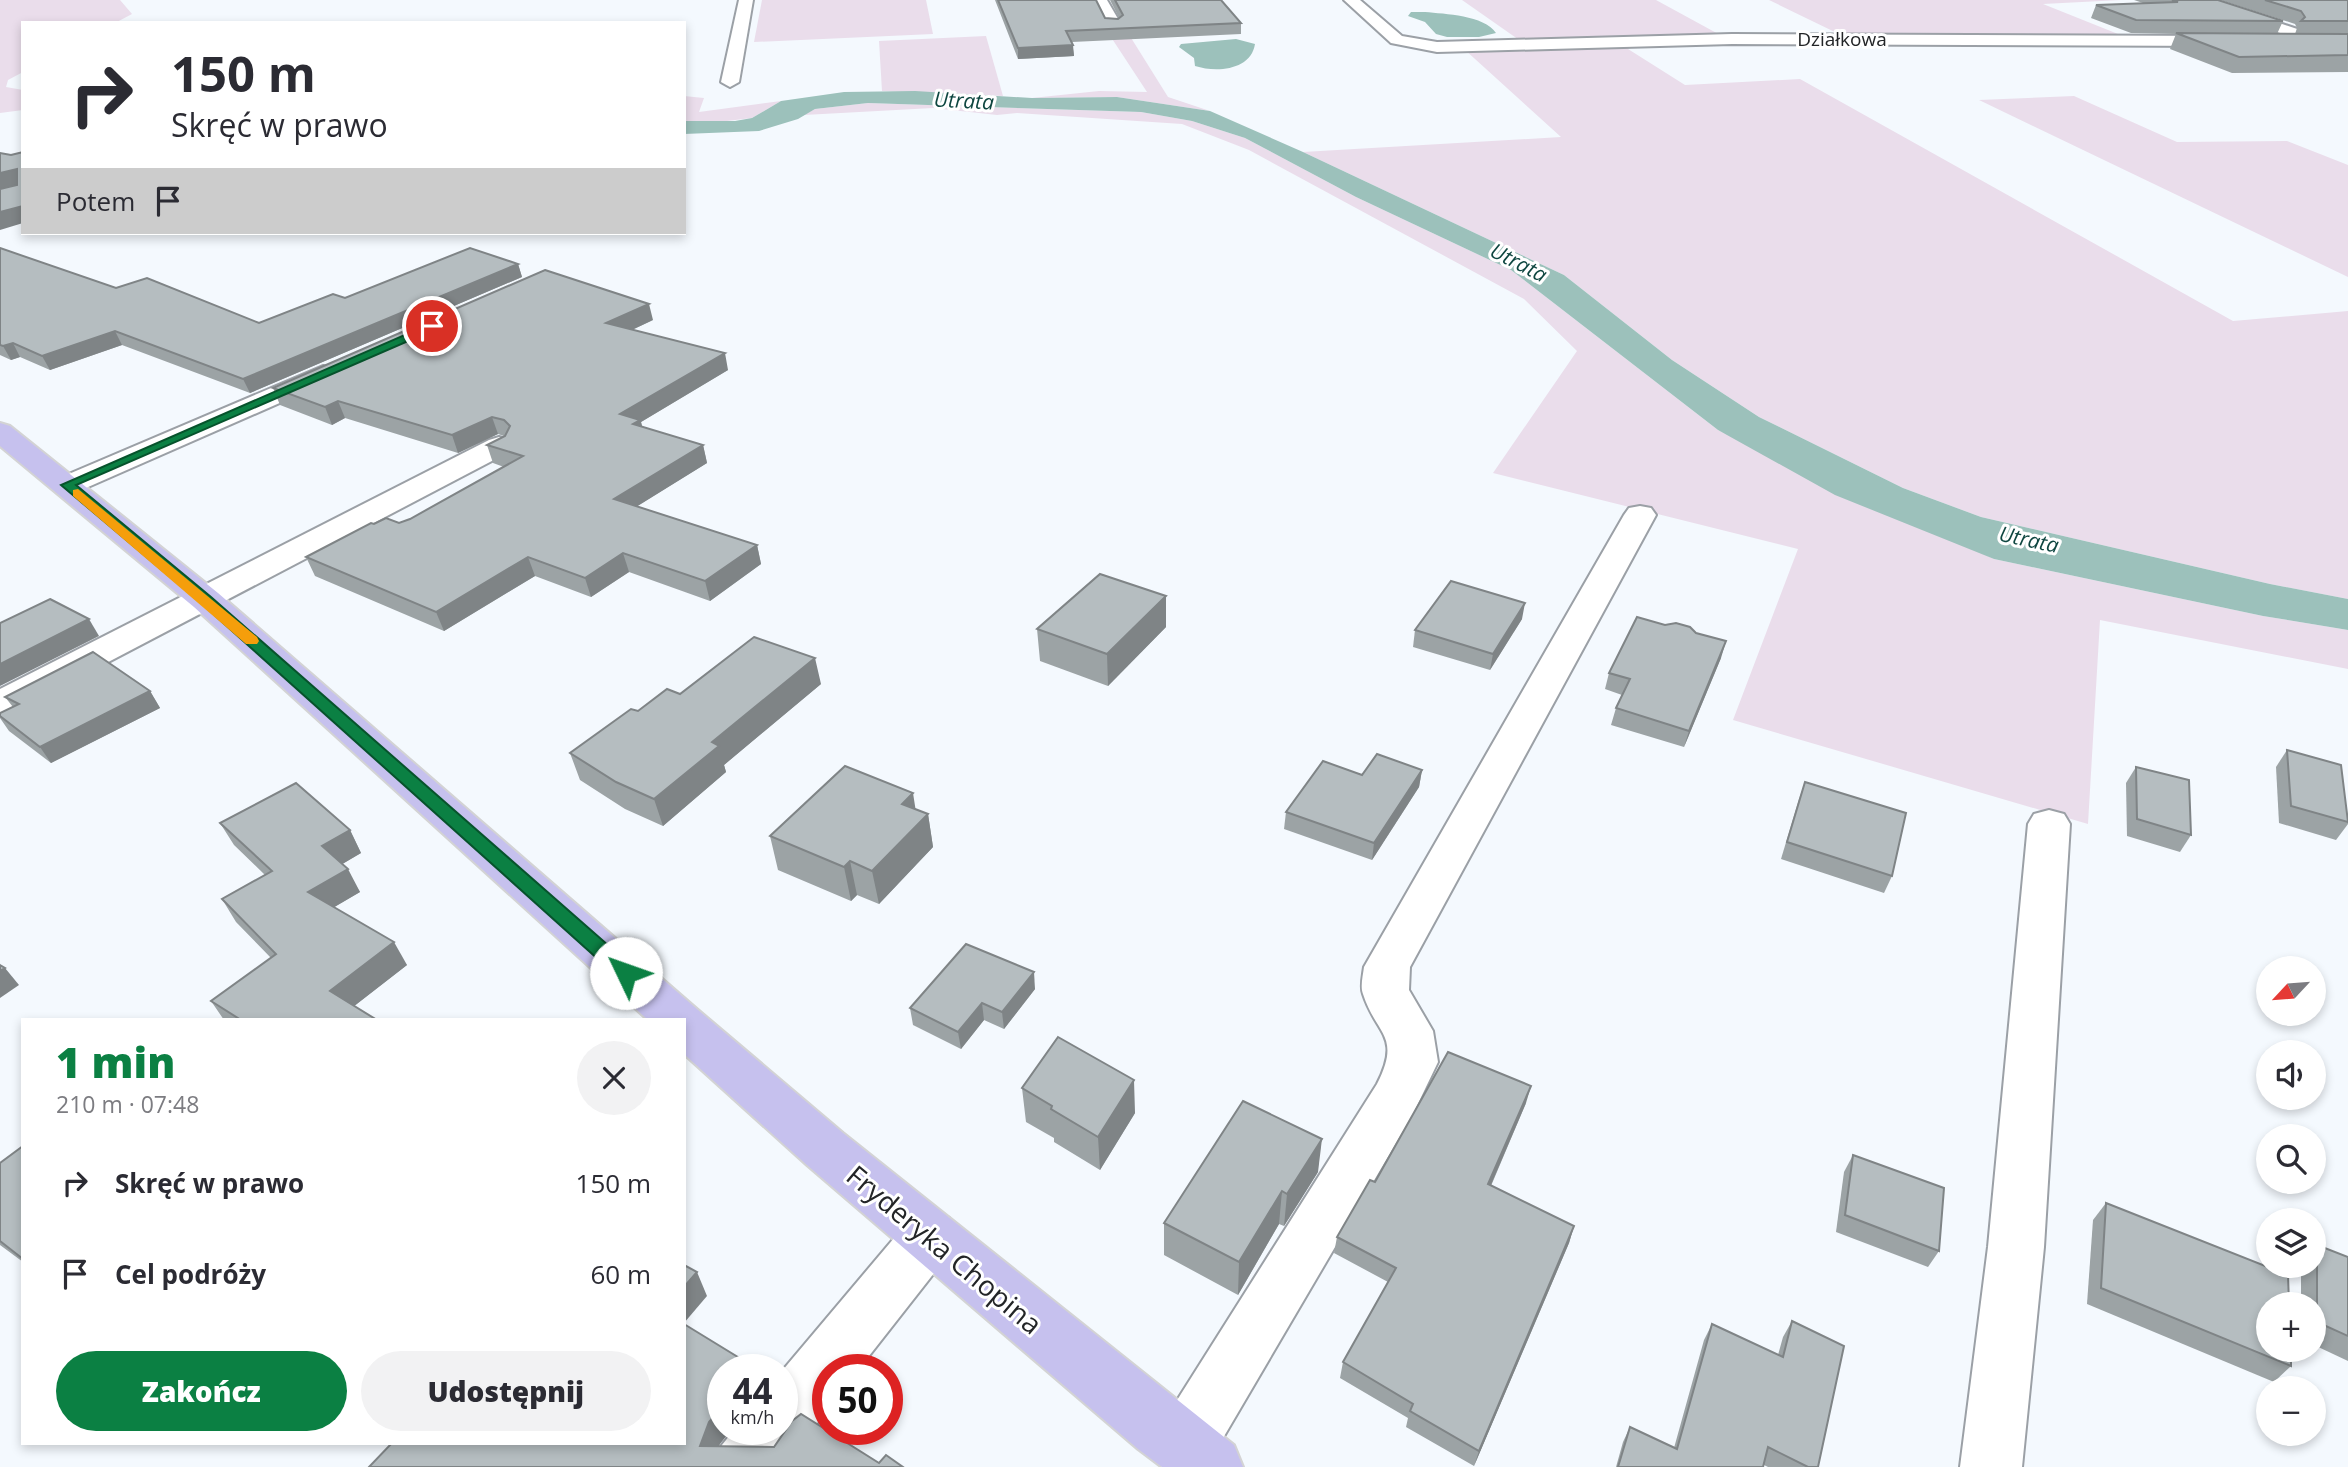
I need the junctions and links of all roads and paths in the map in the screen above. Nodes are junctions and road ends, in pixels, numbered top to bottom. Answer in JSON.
{"nodes":[{"id":1,"x":746,"y":0,"type":"edge"},
{"id":2,"x":1100,"y":0,"type":"edge"},
{"id":3,"x":1351,"y":0,"type":"edge"},
{"id":4,"x":2197,"y":0,"type":"edge"},
{"id":5,"x":1113,"y":24,"type":"edge"},
{"id":6,"x":2241,"y":41,"type":"edge"},
{"id":7,"x":2267,"y":41,"type":"edge"},
{"id":8,"x":730,"y":82,"type":"dead end"},
{"id":9,"x":344,"y":365,"type":"edge"},
{"id":10,"x":0,"y":432,"type":"edge"},
{"id":11,"x":499,"y":446,"type":"edge"},
{"id":12,"x":68,"y":485,"type":"junction"},
{"id":13,"x":1640,"y":515,"type":"dead end"},
{"id":14,"x":206,"y":600,"type":"junction"},
{"id":15,"x":0,"y":704,"type":"edge"},
{"id":16,"x":2049,"y":824,"type":"dead end"},
{"id":17,"x":677,"y":1018,"type":"edge"},
{"id":18,"x":686,"y":1027,"type":"edge"},
{"id":19,"x":930,"y":1236,"type":"junction"},
{"id":20,"x":798,"y":1398,"type":"edge"},
{"id":21,"x":761,"y":1445,"type":"edge"},
{"id":22,"x":1198,"y":1457,"type":"edge"},
{"id":23,"x":744,"y":1467,"type":"edge"},
{"id":24,"x":1991,"y":1467,"type":"edge"}],
"edges":[{"from":1,"to":8,"type":"street"},
{"from":2,"to":5,"type":"street"},
{"from":3,"to":6,"type":"street","name":"Działkowa"},
{"from":4,"to":7,"type":"street"},
{"from":9,"to":12,"type":"street"},
{"from":10,"to":12,"type":"main road"},
{"from":11,"to":14,"type":"street"},
{"from":12,"to":14,"type":"main road"},
{"from":13,"to":22,"type":"street"},
{"from":14,"to":15,"type":"street"},
{"from":14,"to":17,"type":"main road"},
{"from":16,"to":24,"type":"street"},
{"from":18,"to":19,"type":"main road","name":"Fryderyka Chopina"},
{"from":19,"to":20,"type":"street"},
{"from":19,"to":22,"type":"main road","name":"Fryderyka Chopina"},
{"from":21,"to":23,"type":"street"}]}
